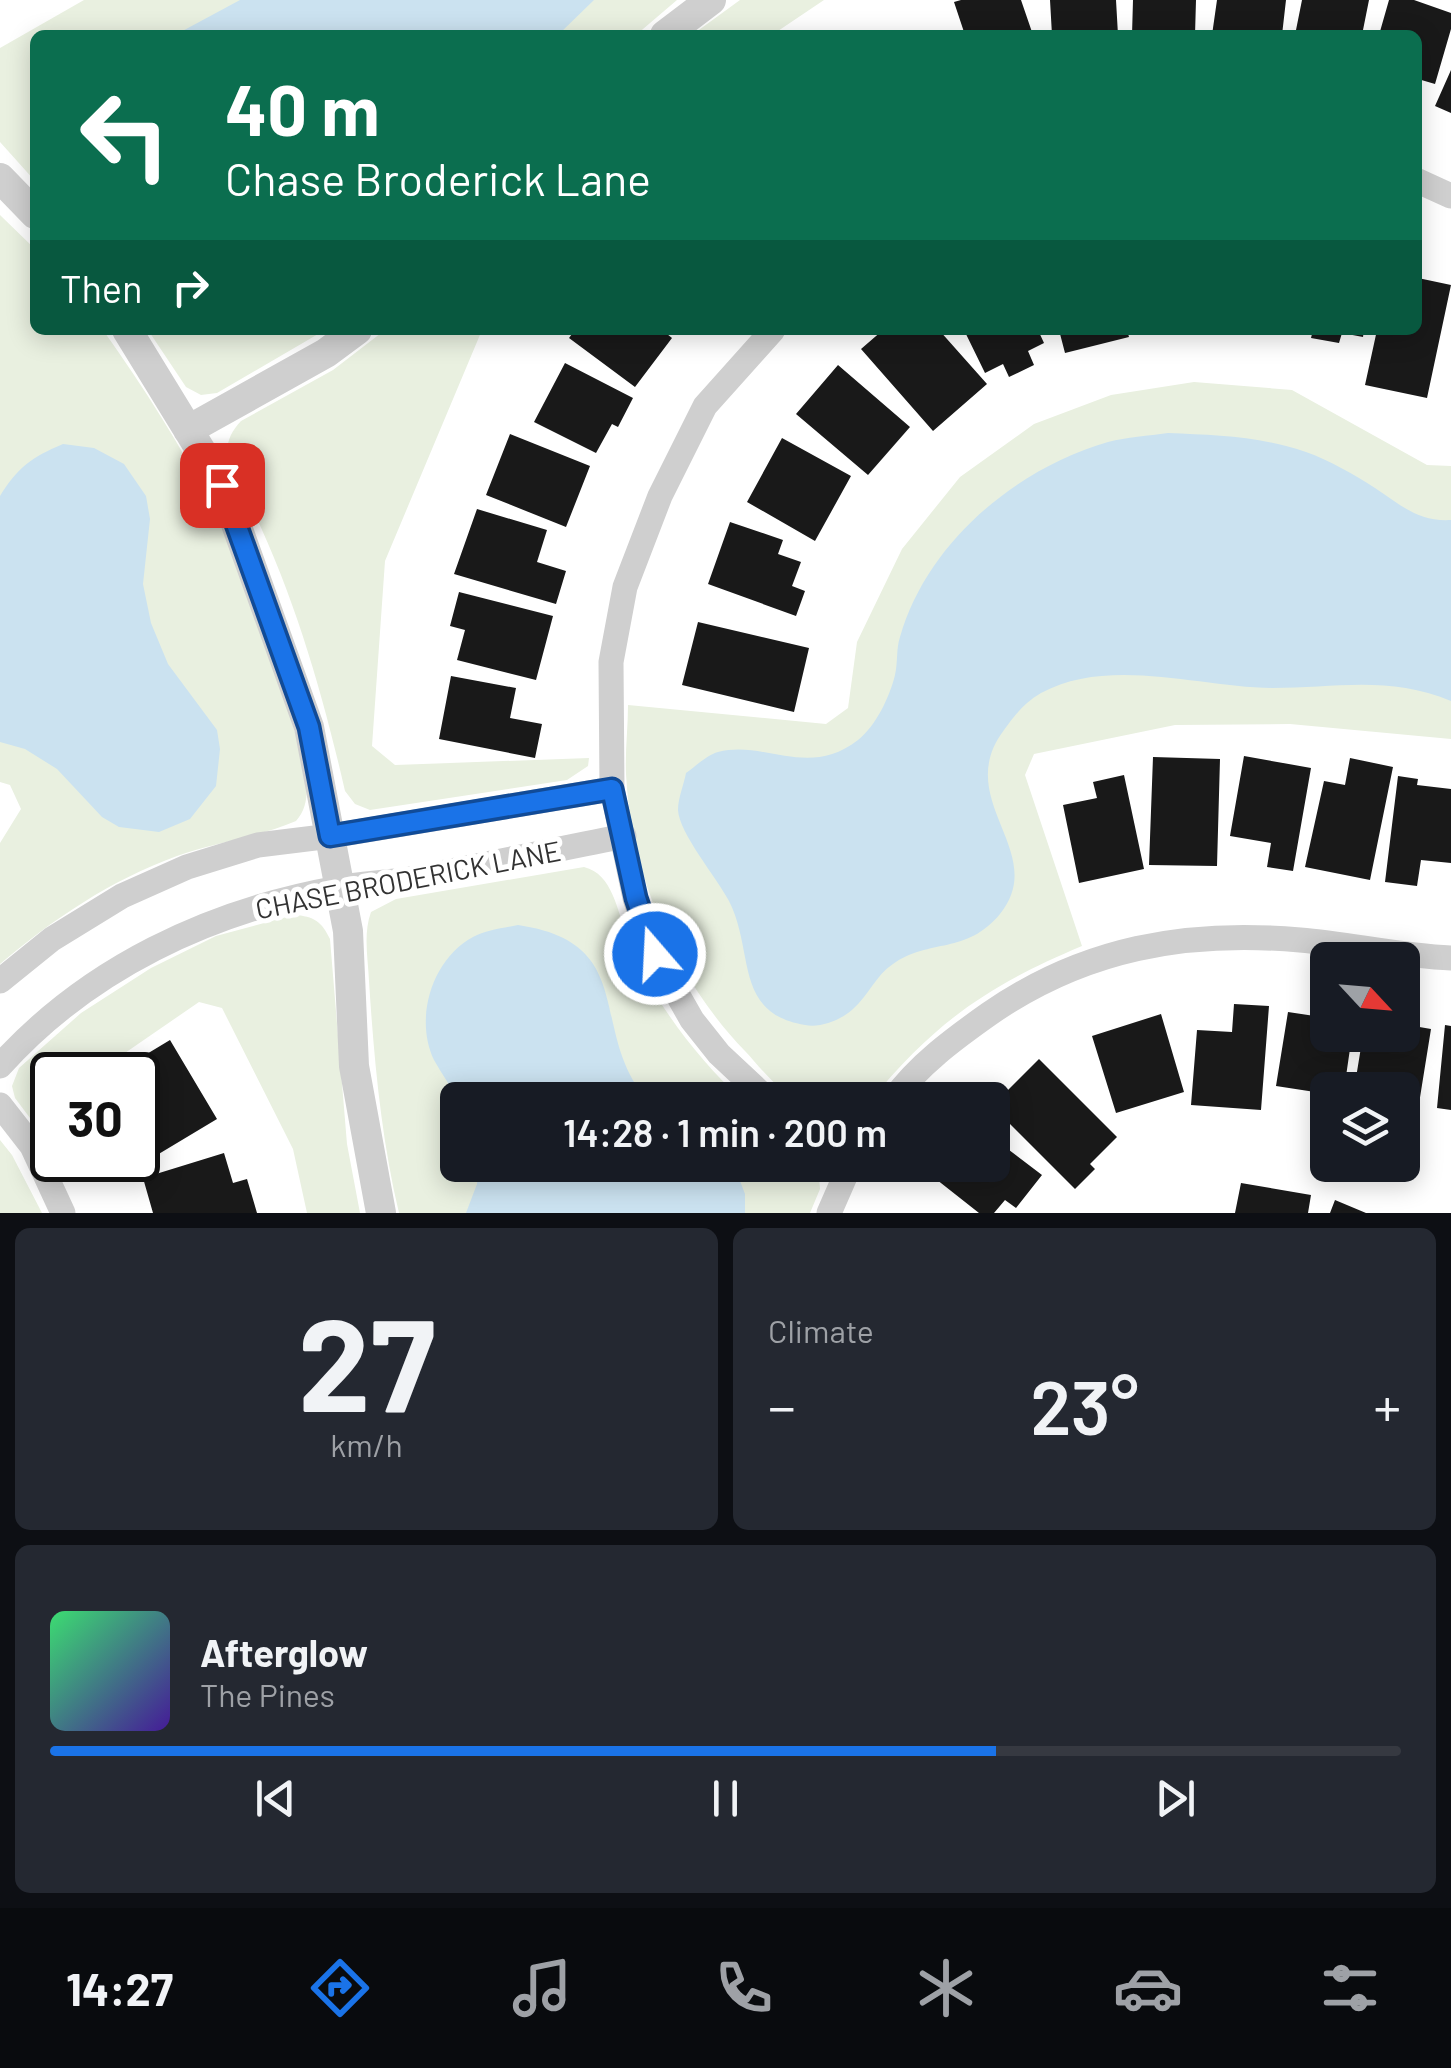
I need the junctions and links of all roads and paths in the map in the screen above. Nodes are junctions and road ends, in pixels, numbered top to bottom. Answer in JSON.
{"nodes":[{"id":1,"x":711,"y":0,"type":"edge"},
{"id":2,"x":672,"y":30,"type":"edge"},
{"id":3,"x":0,"y":178,"type":"edge"},
{"id":4,"x":1422,"y":183,"type":"edge"},
{"id":5,"x":1451,"y":196,"type":"edge"},
{"id":6,"x":30,"y":209,"type":"edge"},
{"id":7,"x":130,"y":335,"type":"edge"},
{"id":8,"x":351,"y":335,"type":"edge"},
{"id":9,"x":769,"y":335,"type":"edge"},
{"id":10,"x":188,"y":430,"type":"junction"},
{"id":11,"x":612,"y":789,"type":"junction"},
{"id":12,"x":330,"y":836,"type":"junction"},
{"id":13,"x":624,"y":836,"type":"junction"},
{"id":14,"x":340,"y":888,"type":"junction"},
{"id":15,"x":1451,"y":958,"type":"edge"},
{"id":16,"x":0,"y":981,"type":"edge"},
{"id":17,"x":0,"y":1066,"type":"edge"},
{"id":18,"x":749,"y":1082,"type":"edge"},
{"id":19,"x":911,"y":1082,"type":"edge"},
{"id":20,"x":0,"y":1105,"type":"edge"},
{"id":21,"x":843,"y":1182,"type":"edge"},
{"id":22,"x":63,"y":1213,"type":"edge"},
{"id":23,"x":381,"y":1213,"type":"edge"},
{"id":24,"x":829,"y":1213,"type":"edge"}],
"edges":[{"from":1,"to":2,"type":"street"},
{"from":3,"to":6,"type":"street"},
{"from":4,"to":5,"type":"street"},
{"from":7,"to":10,"type":"street"},
{"from":8,"to":10,"type":"street"},
{"from":9,"to":11,"type":"street"},
{"from":10,"to":12,"type":"street"},
{"from":11,"to":12,"type":"street","name":"CHASE BRODERICK LANE"},
{"from":11,"to":13,"type":"street"},
{"from":12,"to":14,"type":"street"},
{"from":12,"to":16,"type":"street","name":"CHASE BRODERICK LANE"},
{"from":13,"to":14,"type":"street","name":"CHASE BRODERICK LANE"},
{"from":13,"to":18,"type":"street"},
{"from":14,"to":17,"type":"street","name":"CHASE BRODERICK LANE"},
{"from":14,"to":23,"type":"street"},
{"from":15,"to":19,"type":"street"},
{"from":20,"to":22,"type":"street"},
{"from":21,"to":24,"type":"street"}]}
